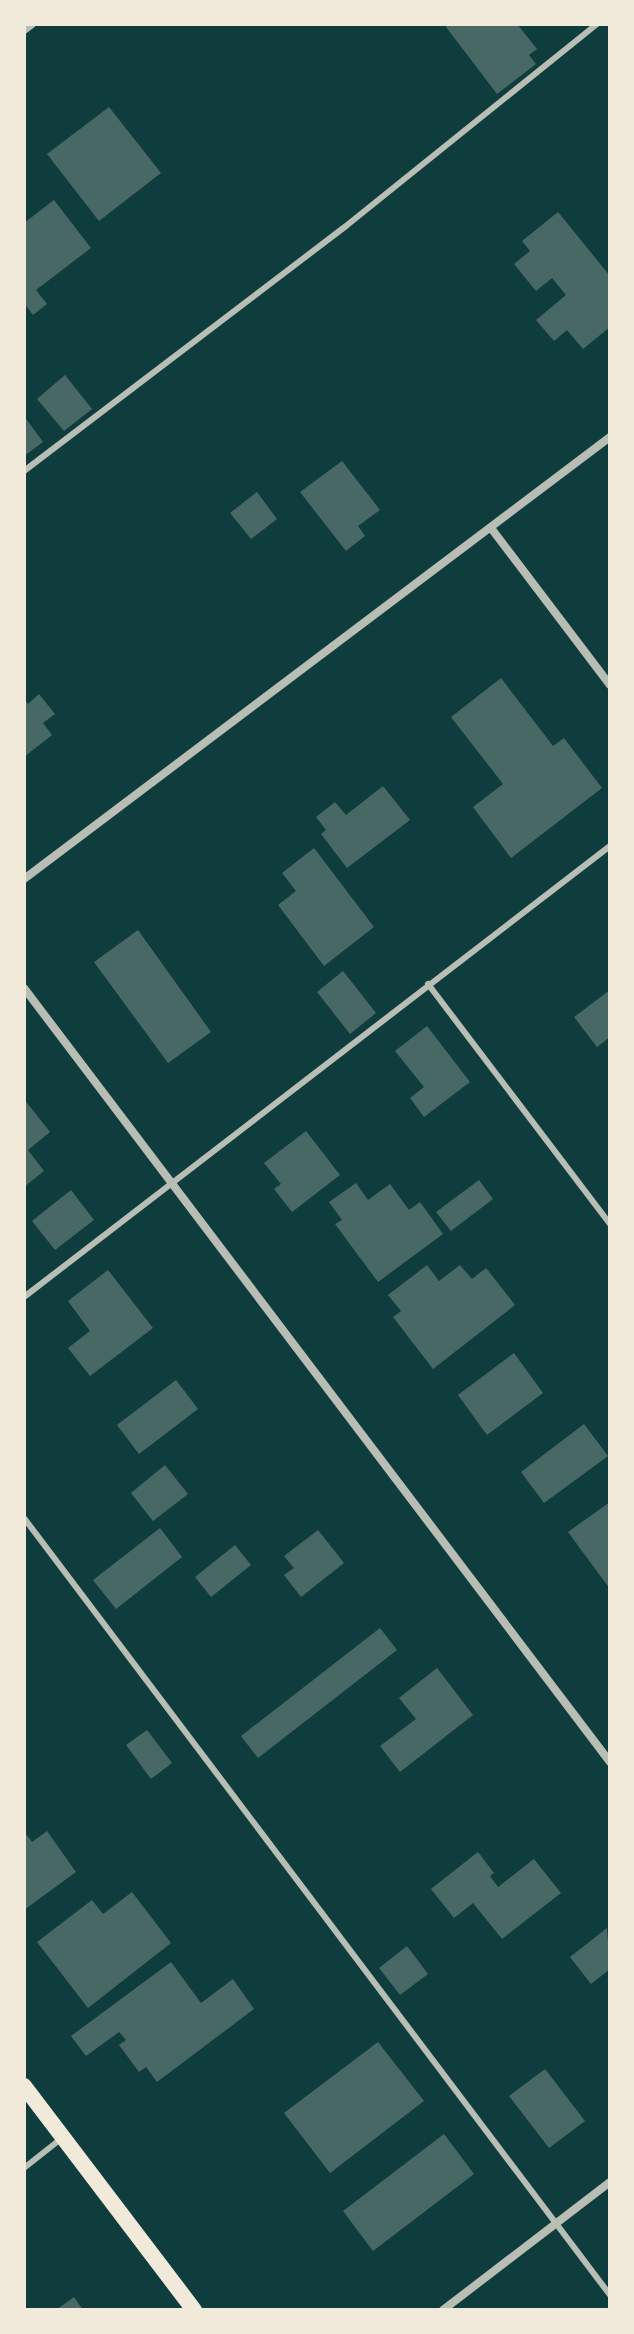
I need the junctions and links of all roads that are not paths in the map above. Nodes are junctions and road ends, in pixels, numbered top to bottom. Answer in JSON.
{"nodes":[{"id":1,"x":32,"y":24,"type":"edge"},
{"id":2,"x":597,"y":24,"type":"edge"},
{"id":3,"x":24,"y":30,"type":"edge"},
{"id":4,"x":610,"y":437,"type":"edge"},
{"id":5,"x":24,"y":471,"type":"edge"},
{"id":6,"x":491,"y":528,"type":"junction"},
{"id":7,"x":610,"y":685,"type":"edge"},
{"id":8,"x":610,"y":846,"type":"edge"},
{"id":9,"x":24,"y":879,"type":"edge"},
{"id":10,"x":428,"y":984,"type":"junction"},
{"id":11,"x":24,"y":988,"type":"edge"},
{"id":12,"x":171,"y":1184,"type":"junction"},
{"id":13,"x":610,"y":1224,"type":"edge"},
{"id":14,"x":24,"y":1297,"type":"edge"},
{"id":15,"x":24,"y":1518,"type":"edge"},
{"id":16,"x":610,"y":1762,"type":"edge"},
{"id":17,"x":24,"y":2086,"type":"edge"},
{"id":18,"x":63,"y":2137,"type":"junction"},
{"id":19,"x":24,"y":2168,"type":"edge"},
{"id":20,"x":610,"y":2182,"type":"edge"},
{"id":21,"x":556,"y":2224,"type":"junction"},
{"id":22,"x":610,"y":2295,"type":"edge"},
{"id":23,"x":194,"y":2310,"type":"edge"},
{"id":24,"x":443,"y":2310,"type":"edge"}],
"edges":[{"from":1,"to":3,"type":"street"},
{"from":2,"to":5,"type":"lane"},
{"from":4,"to":6,"type":"street"},
{"from":6,"to":7,"type":"street"},
{"from":6,"to":9,"type":"street"},
{"from":8,"to":10,"type":"lane"},
{"from":10,"to":12,"type":"lane"},
{"from":10,"to":13,"type":"lane"},
{"from":11,"to":12,"type":"street"},
{"from":12,"to":14,"type":"lane"},
{"from":12,"to":16,"type":"street"},
{"from":15,"to":21,"type":"lane"},
{"from":17,"to":18,"type":"main road"},
{"from":18,"to":19,"type":"lane"},
{"from":18,"to":23,"type":"main road"},
{"from":20,"to":21,"type":"street"},
{"from":21,"to":22,"type":"lane"},
{"from":21,"to":24,"type":"street"}]}
